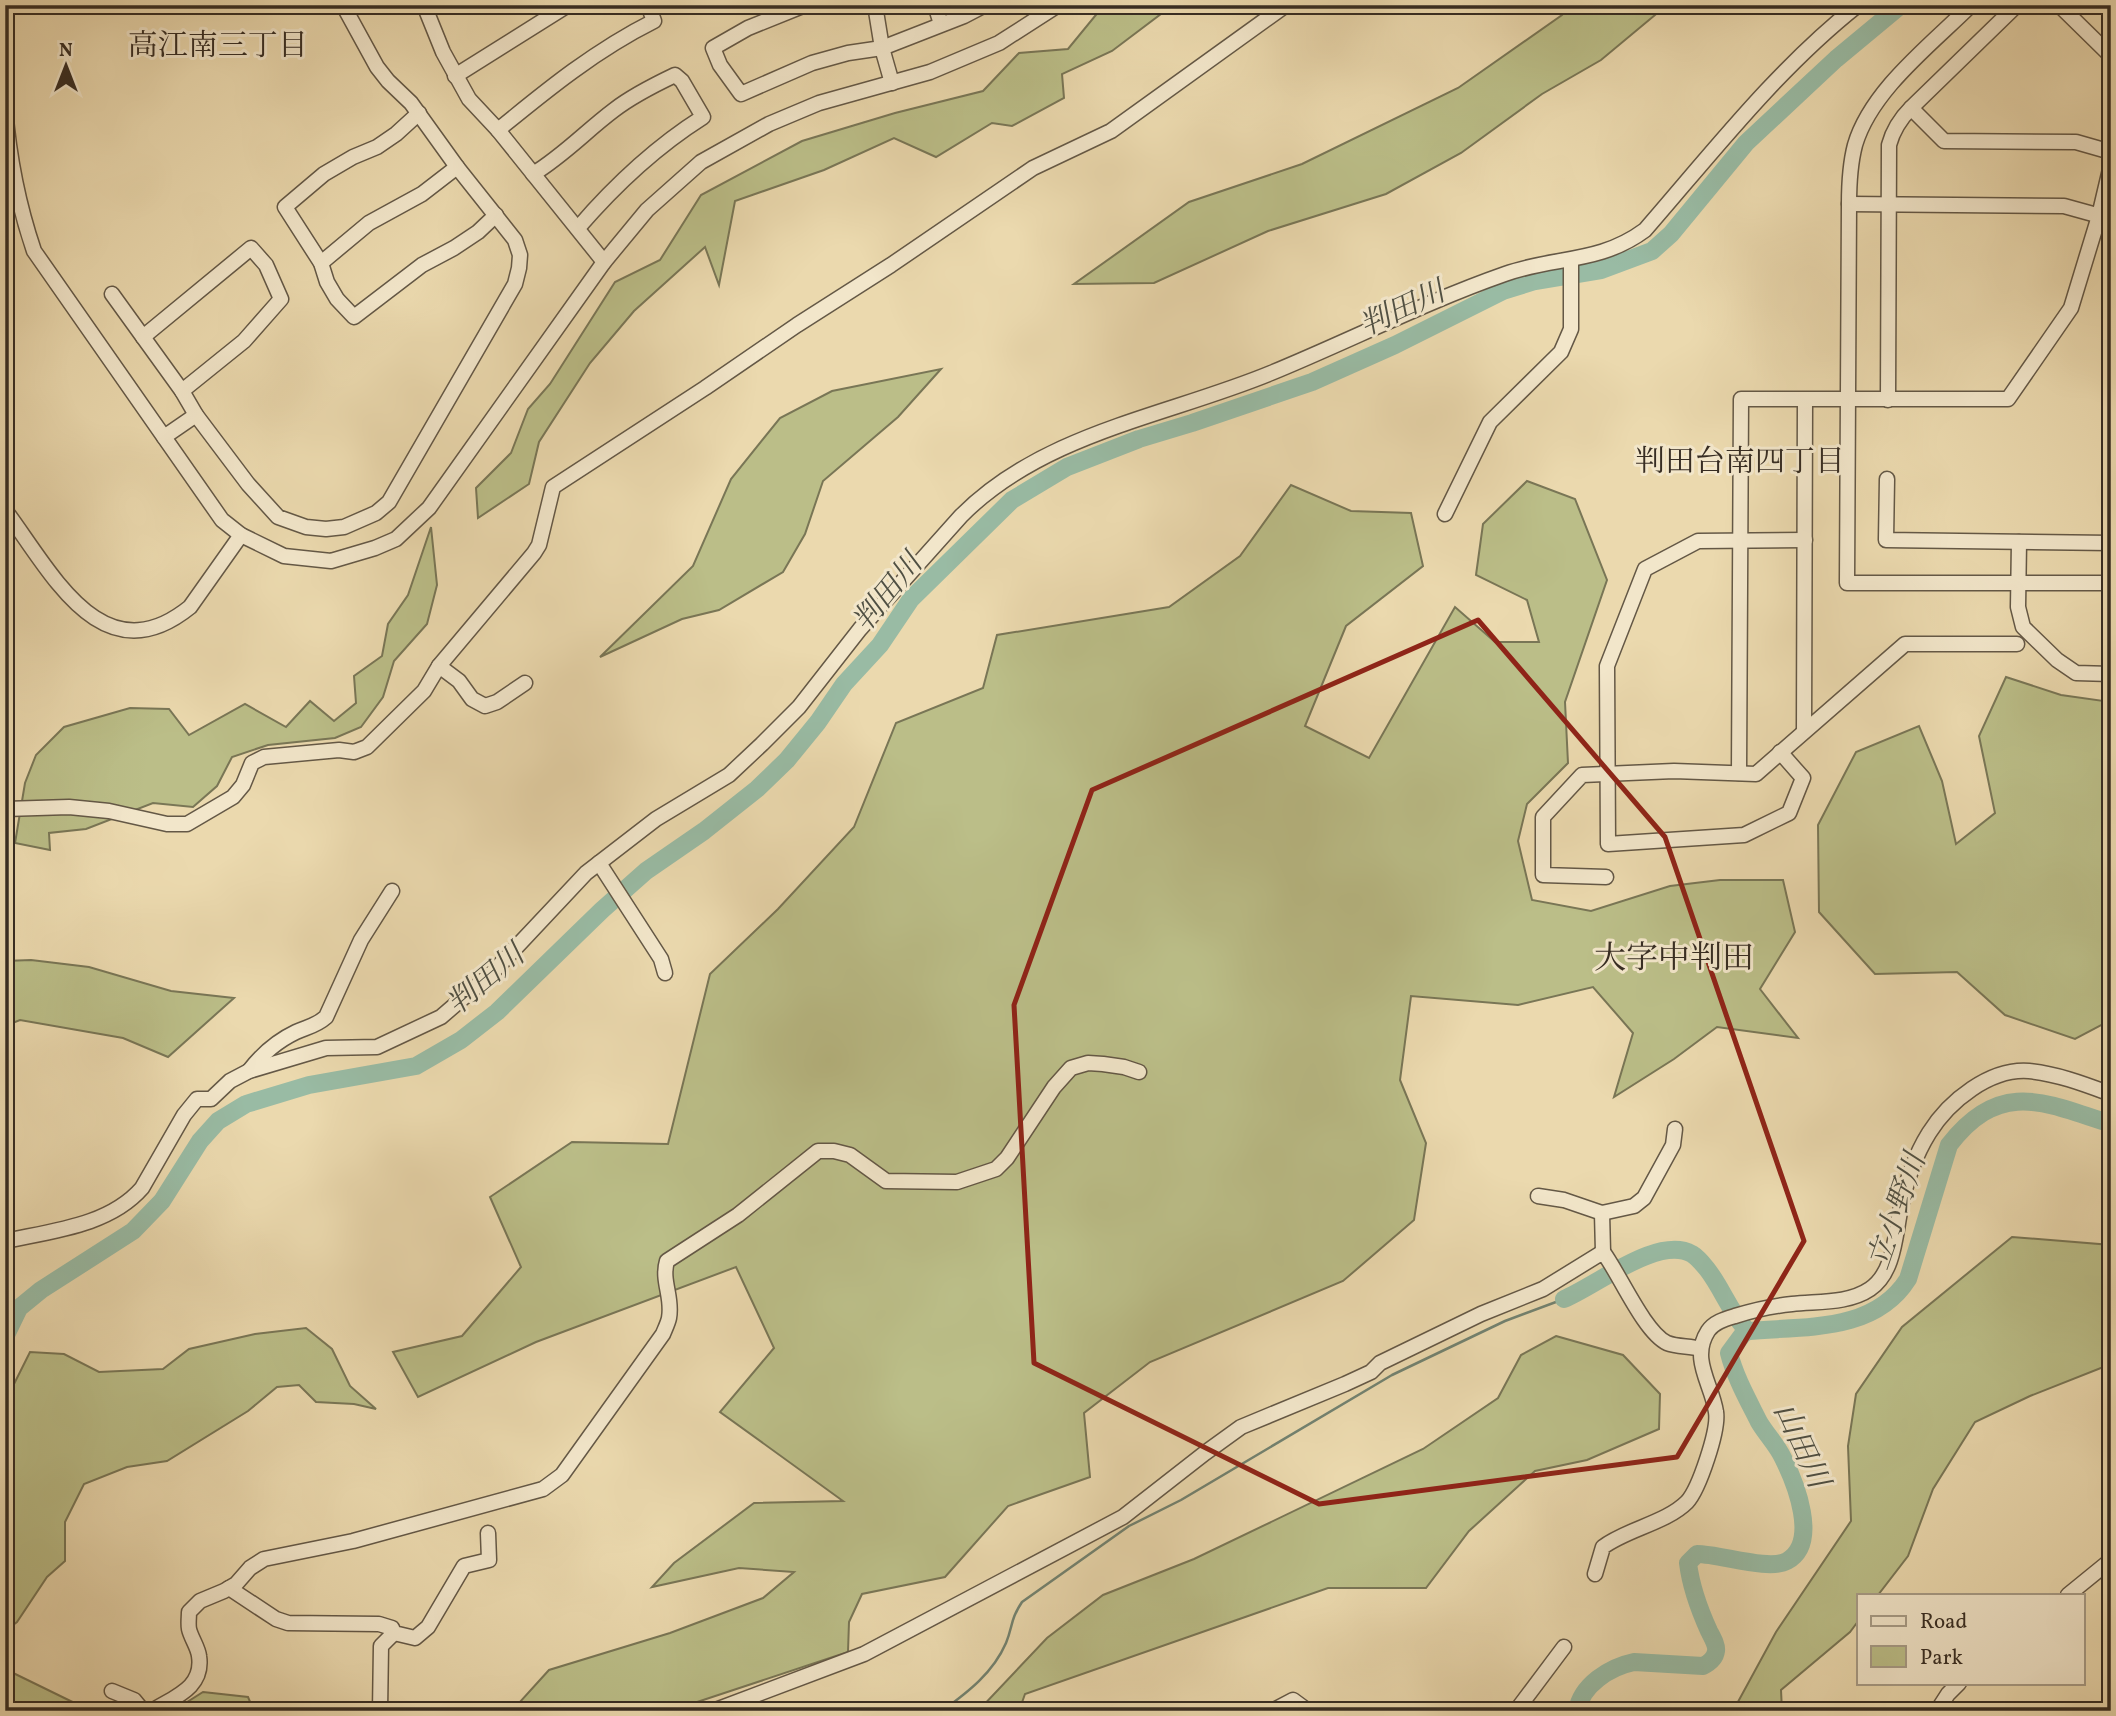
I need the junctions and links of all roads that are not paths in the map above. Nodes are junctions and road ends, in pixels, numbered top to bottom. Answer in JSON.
{"nodes":[{"id":1,"x":343,"y":5,"type":"edge"},
{"id":2,"x":424,"y":5,"type":"edge"},
{"id":3,"x":568,"y":5,"type":"edge"},
{"id":4,"x":648,"y":5,"type":"edge"},
{"id":5,"x":805,"y":5,"type":"edge"},
{"id":6,"x":874,"y":5,"type":"edge"},
{"id":7,"x":934,"y":5,"type":"edge"},
{"id":8,"x":985,"y":5,"type":"edge"},
{"id":9,"x":1058,"y":5,"type":"edge"},
{"id":10,"x":1286,"y":5,"type":"edge"},
{"id":11,"x":1858,"y":5,"type":"edge"},
{"id":12,"x":1971,"y":5,"type":"edge"},
{"id":13,"x":2017,"y":5,"type":"edge"},
{"id":14,"x":2059,"y":5,"type":"edge"},
{"id":15,"x":941,"y":24,"type":"junction"},
{"id":16,"x":882,"y":48,"type":"junction"},
{"id":17,"x":2111,"y":56,"type":"edge"},
{"id":18,"x":455,"y":75,"type":"junction"},
{"id":19,"x":892,"y":83,"type":"junction"},
{"id":20,"x":5,"y":108,"type":"edge"},
{"id":21,"x":1911,"y":108,"type":"junction"},
{"id":22,"x":419,"y":113,"type":"junction"},
{"id":23,"x":498,"y":130,"type":"junction"},
{"id":24,"x":2111,"y":152,"type":"edge"},
{"id":25,"x":2111,"y":165,"type":"edge"},
{"id":26,"x":457,"y":167,"type":"junction"},
{"id":27,"x":533,"y":174,"type":"junction"},
{"id":28,"x":1849,"y":204,"type":"junction"},
{"id":29,"x":1890,"y":205,"type":"junction"},
{"id":30,"x":496,"y":215,"type":"junction"},
{"id":31,"x":2105,"y":218,"type":"edge"},
{"id":32,"x":578,"y":228,"type":"junction"},
{"id":33,"x":604,"y":262,"type":"junction"},
{"id":34,"x":321,"y":263,"type":"junction"},
{"id":35,"x":1571,"y":270,"type":"junction"},
{"id":36,"x":112,"y":294,"type":"dead end"},
{"id":37,"x":144,"y":337,"type":"junction"},
{"id":38,"x":182,"y":391,"type":"junction"},
{"id":39,"x":1805,"y":400,"type":"junction"},
{"id":40,"x":1846,"y":400,"type":"junction"},
{"id":41,"x":1888,"y":400,"type":"junction"},
{"id":42,"x":196,"y":415,"type":"junction"},
{"id":43,"x":164,"y":437,"type":"junction"},
{"id":44,"x":1886,"y":479,"type":"dead end"},
{"id":45,"x":5,"y":510,"type":"edge"},
{"id":46,"x":1445,"y":514,"type":"dead end"},
{"id":47,"x":241,"y":535,"type":"junction"},
{"id":48,"x":1740,"y":540,"type":"junction"},
{"id":49,"x":1805,"y":540,"type":"junction"},
{"id":50,"x":2019,"y":542,"type":"junction"},
{"id":51,"x":2111,"y":543,"type":"edge"},
{"id":52,"x":2018,"y":583,"type":"junction"},
{"id":53,"x":2111,"y":583,"type":"edge"},
{"id":54,"x":2017,"y":644,"type":"dead end"},
{"id":55,"x":439,"y":666,"type":"junction"},
{"id":56,"x":2111,"y":674,"type":"edge"},
{"id":57,"x":525,"y":683,"type":"dead end"},
{"id":58,"x":1804,"y":731,"type":"junction"},
{"id":59,"x":1780,"y":752,"type":"junction"},
{"id":60,"x":1608,"y":773,"type":"junction"},
{"id":61,"x":1739,"y":773,"type":"junction"},
{"id":62,"x":5,"y":809,"type":"edge"},
{"id":63,"x":599,"y":863,"type":"junction"},
{"id":64,"x":1606,"y":877,"type":"dead end"},
{"id":65,"x":392,"y":891,"type":"dead end"},
{"id":66,"x":665,"y":973,"type":"dead end"},
{"id":67,"x":249,"y":1071,"type":"junction"},
{"id":68,"x":1139,"y":1072,"type":"dead end"},
{"id":69,"x":2111,"y":1094,"type":"edge"},
{"id":70,"x":1675,"y":1129,"type":"dead end"},
{"id":71,"x":1538,"y":1196,"type":"dead end"},
{"id":72,"x":1602,"y":1213,"type":"junction"},
{"id":73,"x":5,"y":1241,"type":"edge"},
{"id":74,"x":1603,"y":1252,"type":"junction"},
{"id":75,"x":1700,"y":1349,"type":"junction"},
{"id":76,"x":488,"y":1533,"type":"dead end"},
{"id":77,"x":2111,"y":1560,"type":"edge"},
{"id":78,"x":1595,"y":1574,"type":"dead end"},
{"id":79,"x":229,"y":1588,"type":"junction"},
{"id":80,"x":2069,"y":1594,"type":"edge"},
{"id":81,"x":394,"y":1633,"type":"junction"},
{"id":82,"x":1564,"y":1647,"type":"dead end"},
{"id":83,"x":1958,"y":1684,"type":"edge"},
{"id":84,"x":112,"y":1691,"type":"dead end"},
{"id":85,"x":143,"y":1711,"type":"edge"},
{"id":86,"x":152,"y":1711,"type":"edge"},
{"id":87,"x":380,"y":1711,"type":"edge"},
{"id":88,"x":713,"y":1711,"type":"edge"},
{"id":89,"x":1272,"y":1711,"type":"edge"},
{"id":90,"x":1308,"y":1711,"type":"edge"},
{"id":91,"x":1516,"y":1711,"type":"edge"},
{"id":92,"x":1937,"y":1711,"type":"edge"}],
"edges":[{"from":1,"to":22,"type":"street"},
{"from":2,"to":18,"type":"street"},
{"from":3,"to":18,"type":"street"},
{"from":4,"to":23,"type":"street"},
{"from":5,"to":16,"type":"street"},
{"from":6,"to":16,"type":"street"},
{"from":7,"to":15,"type":"street"},
{"from":8,"to":15,"type":"street"},
{"from":9,"to":19,"type":"street"},
{"from":10,"to":55,"type":"street"},
{"from":11,"to":35,"type":"street"},
{"from":12,"to":28,"type":"street"},
{"from":13,"to":21,"type":"street"},
{"from":14,"to":17,"type":"street"},
{"from":15,"to":16,"type":"street"},
{"from":16,"to":19,"type":"street"},
{"from":18,"to":23,"type":"street"},
{"from":19,"to":33,"type":"street"},
{"from":20,"to":43,"type":"street"},
{"from":21,"to":24,"type":"street"},
{"from":21,"to":29,"type":"street"},
{"from":22,"to":26,"type":"street"},
{"from":22,"to":34,"type":"street"},
{"from":23,"to":27,"type":"street"},
{"from":25,"to":31,"type":"street"},
{"from":26,"to":30,"type":"street"},
{"from":26,"to":34,"type":"street"},
{"from":27,"to":32,"type":"street"},
{"from":27,"to":32,"type":"street"},
{"from":28,"to":29,"type":"street"},
{"from":28,"to":40,"type":"street"},
{"from":29,"to":31,"type":"street"},
{"from":29,"to":41,"type":"street"},
{"from":30,"to":34,"type":"street"},
{"from":30,"to":42,"type":"street"},
{"from":31,"to":41,"type":"street"},
{"from":32,"to":33,"type":"street"},
{"from":33,"to":47,"type":"street"},
{"from":35,"to":46,"type":"street"},
{"from":35,"to":63,"type":"street"},
{"from":36,"to":37,"type":"street"},
{"from":37,"to":38,"type":"street"},
{"from":37,"to":38,"type":"street"},
{"from":38,"to":42,"type":"street"},
{"from":39,"to":40,"type":"street"},
{"from":39,"to":48,"type":"street"},
{"from":39,"to":49,"type":"street"},
{"from":40,"to":41,"type":"street"},
{"from":40,"to":52,"type":"street"},
{"from":42,"to":43,"type":"street"},
{"from":43,"to":47,"type":"street"},
{"from":44,"to":50,"type":"street"},
{"from":45,"to":47,"type":"street"},
{"from":48,"to":49,"type":"street"},
{"from":48,"to":60,"type":"street"},
{"from":48,"to":61,"type":"street"},
{"from":49,"to":58,"type":"street"},
{"from":50,"to":51,"type":"street"},
{"from":50,"to":52,"type":"street"},
{"from":52,"to":53,"type":"street"},
{"from":52,"to":56,"type":"street"},
{"from":54,"to":58,"type":"street"},
{"from":55,"to":57,"type":"street"},
{"from":55,"to":62,"type":"street"},
{"from":58,"to":59,"type":"street"},
{"from":59,"to":60,"type":"street"},
{"from":59,"to":61,"type":"street"},
{"from":60,"to":61,"type":"street"},
{"from":60,"to":64,"type":"street"},
{"from":63,"to":66,"type":"street"},
{"from":63,"to":67,"type":"street"},
{"from":65,"to":67,"type":"street"},
{"from":67,"to":73,"type":"street"},
{"from":68,"to":79,"type":"street"},
{"from":69,"to":75,"type":"street"},
{"from":70,"to":72,"type":"street"},
{"from":71,"to":72,"type":"street"},
{"from":72,"to":74,"type":"street"},
{"from":74,"to":75,"type":"street"},
{"from":74,"to":88,"type":"street"},
{"from":75,"to":78,"type":"street"},
{"from":76,"to":81,"type":"street"},
{"from":77,"to":80,"type":"street"},
{"from":79,"to":81,"type":"street"},
{"from":79,"to":86,"type":"street"},
{"from":81,"to":87,"type":"street"},
{"from":82,"to":91,"type":"street"},
{"from":83,"to":92,"type":"street"},
{"from":84,"to":85,"type":"street"},
{"from":89,"to":90,"type":"street"}]}
